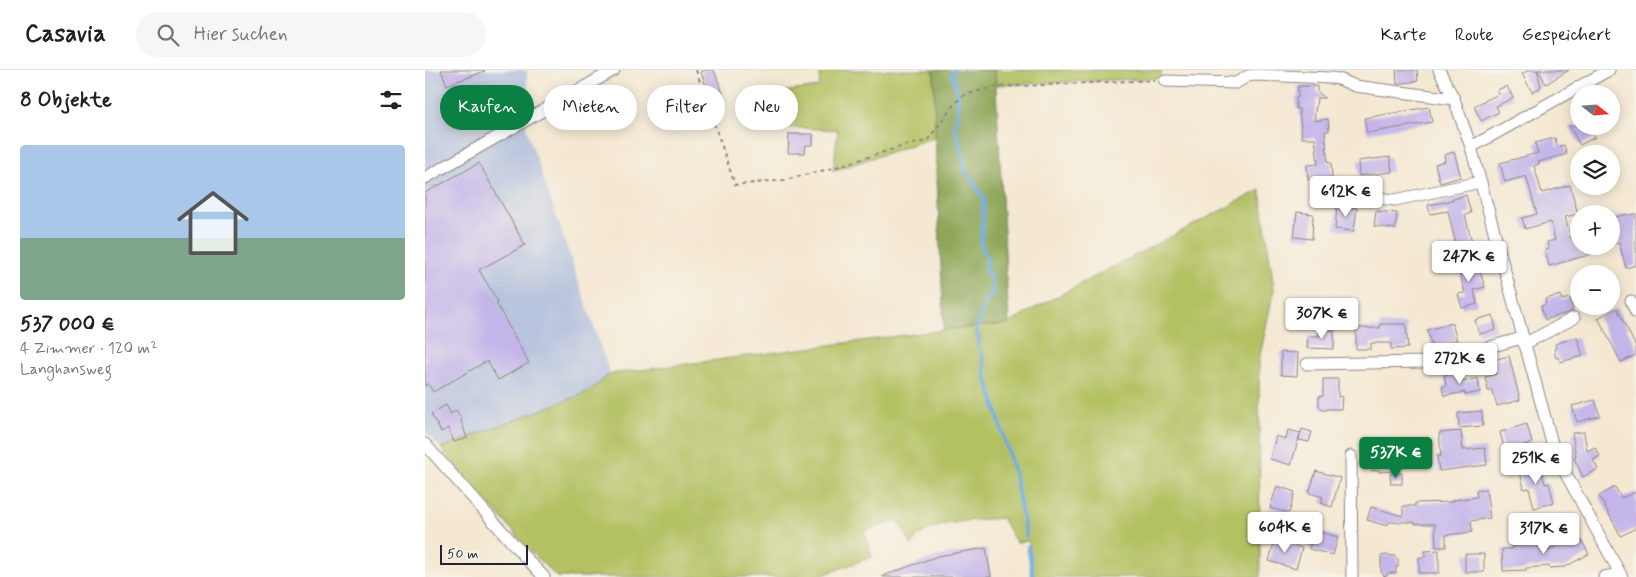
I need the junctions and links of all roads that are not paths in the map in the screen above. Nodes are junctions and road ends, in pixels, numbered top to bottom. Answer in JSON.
{"nodes":[{"id":1,"x":614,"y":70,"type":"edge"},
{"id":2,"x":1439,"y":70,"type":"edge"},
{"id":3,"x":1609,"y":70,"type":"edge"},
{"id":4,"x":1165,"y":81,"type":"road end"},
{"id":5,"x":1454,"y":99,"type":"junction"},
{"id":6,"x":1471,"y":147,"type":"junction"},
{"id":7,"x":425,"y":178,"type":"edge"},
{"id":8,"x":1481,"y":182,"type":"junction"},
{"id":9,"x":1333,"y":193,"type":"dead end"},
{"id":10,"x":1631,"y":301,"type":"dead end"},
{"id":11,"x":1636,"y":312,"type":"edge"},
{"id":12,"x":1574,"y":318,"type":"dead end"},
{"id":13,"x":1523,"y":341,"type":"junction"},
{"id":14,"x":1307,"y":364,"type":"dead end"},
{"id":15,"x":425,"y":444,"type":"edge"},
{"id":16,"x":1351,"y":456,"type":"dead end"},
{"id":17,"x":1621,"y":575,"type":"edge"},
{"id":18,"x":544,"y":577,"type":"edge"},
{"id":19,"x":1352,"y":577,"type":"edge"},
{"id":20,"x":1604,"y":577,"type":"edge"}],
"edges":[{"from":1,"to":7,"type":"street"},
{"from":2,"to":5,"type":"street"},
{"from":3,"to":6,"type":"street"},
{"from":4,"to":5,"type":"street"},
{"from":5,"to":6,"type":"street"},
{"from":6,"to":8,"type":"street"},
{"from":8,"to":9,"type":"street"},
{"from":8,"to":13,"type":"street"},
{"from":10,"to":11,"type":"street"},
{"from":12,"to":13,"type":"street"},
{"from":13,"to":14,"type":"street"},
{"from":13,"to":17,"type":"street"},
{"from":15,"to":18,"type":"street"},
{"from":16,"to":19,"type":"street"},
{"from":17,"to":20,"type":"street"}]}
